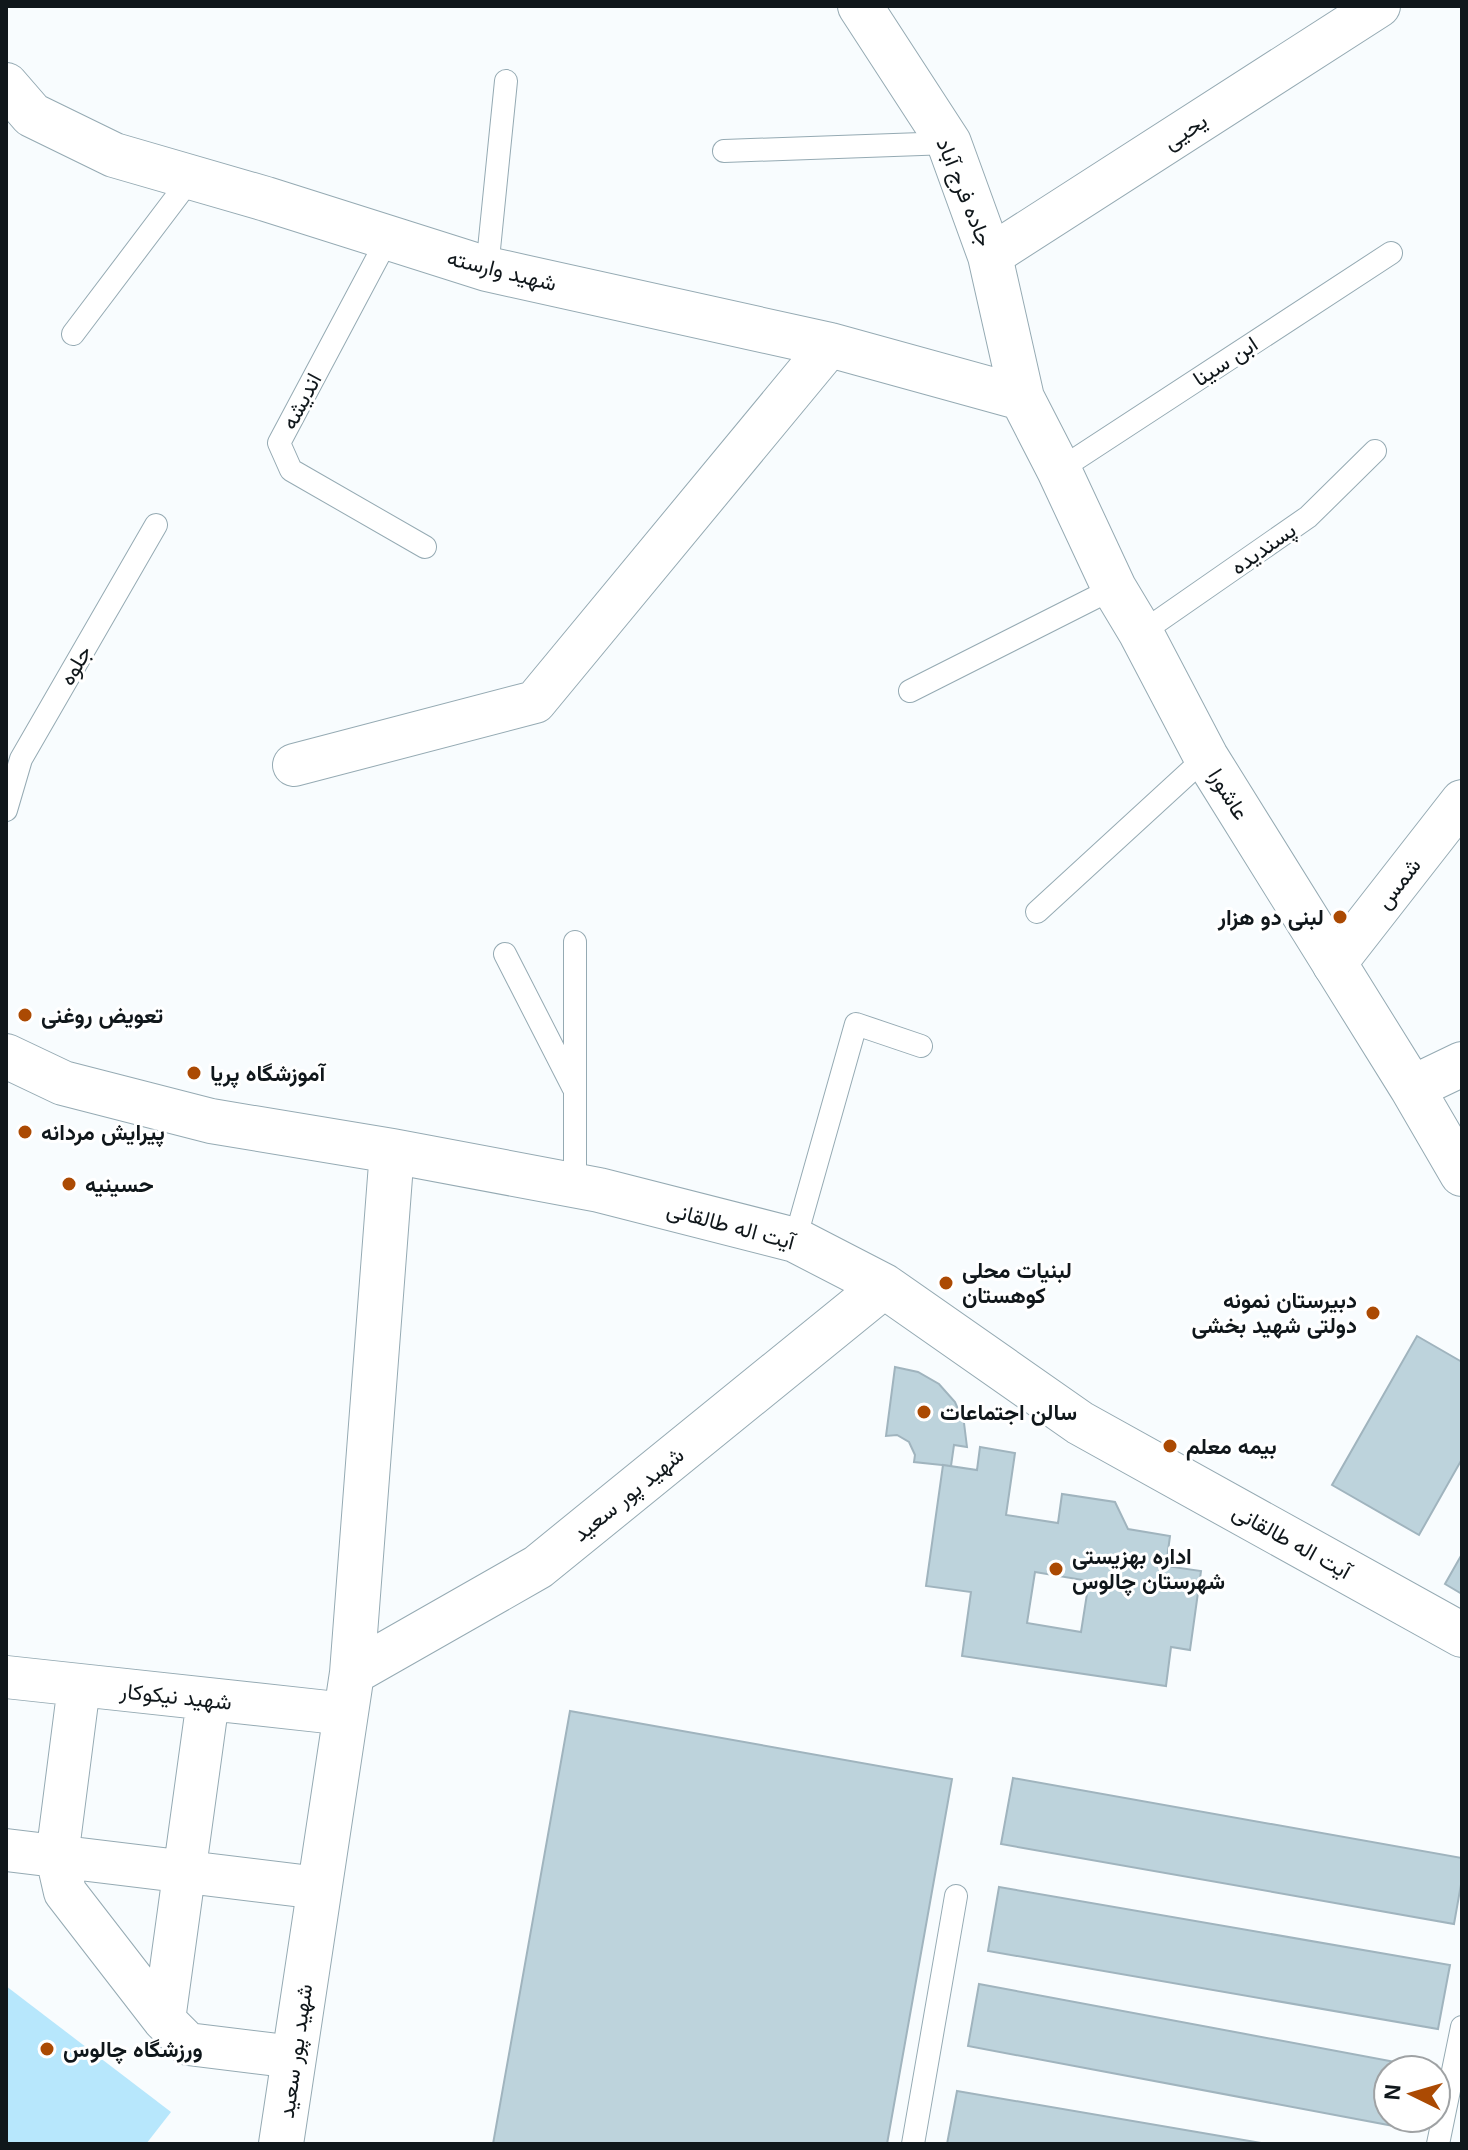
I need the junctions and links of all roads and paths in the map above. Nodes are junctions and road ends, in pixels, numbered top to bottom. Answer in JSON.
{"nodes":[{"id":1,"x":860,"y":6,"type":"edge"},
{"id":2,"x":1379,"y":6,"type":"edge"},
{"id":3,"x":506,"y":81,"type":"dead end"},
{"id":4,"x":6,"y":85,"type":"edge"},
{"id":5,"x":949,"y":143,"type":"junction"},
{"id":6,"x":724,"y":151,"type":"dead end"},
{"id":7,"x":191,"y":178,"type":"junction"},
{"id":8,"x":388,"y":238,"type":"junction"},
{"id":9,"x":1391,"y":253,"type":"dead end"},
{"id":10,"x":990,"y":256,"type":"junction"},
{"id":11,"x":487,"y":269,"type":"junction"},
{"id":12,"x":73,"y":334,"type":"dead end"},
{"id":13,"x":830,"y":345,"type":"junction"},
{"id":14,"x":1022,"y":398,"type":"junction"},
{"id":15,"x":1375,"y":451,"type":"dead end"},
{"id":16,"x":1059,"y":470,"type":"junction"},
{"id":17,"x":156,"y":525,"type":"dead end"},
{"id":18,"x":425,"y":547,"type":"dead end"},
{"id":19,"x":1114,"y":588,"type":"junction"},
{"id":20,"x":1141,"y":633,"type":"junction"},
{"id":21,"x":910,"y":691,"type":"dead end"},
{"id":22,"x":1206,"y":757,"type":"junction"},
{"id":23,"x":294,"y":765,"type":"dead end"},
{"id":24,"x":1462,"y":801,"type":"edge"},
{"id":25,"x":6,"y":810,"type":"edge"},
{"id":26,"x":1037,"y":912,"type":"dead end"},
{"id":27,"x":575,"y":942,"type":"dead end"},
{"id":28,"x":505,"y":954,"type":"dead end"},
{"id":29,"x":1334,"y":965,"type":"junction"},
{"id":30,"x":921,"y":1046,"type":"dead end"},
{"id":31,"x":6,"y":1056,"type":"edge"},
{"id":32,"x":1462,"y":1064,"type":"edge"},
{"id":33,"x":1412,"y":1088,"type":"junction"},
{"id":34,"x":575,"y":1092,"type":"junction"},
{"id":35,"x":392,"y":1151,"type":"junction"},
{"id":36,"x":1462,"y":1174,"type":"edge"},
{"id":37,"x":575,"y":1186,"type":"junction"},
{"id":38,"x":795,"y":1240,"type":"junction"},
{"id":39,"x":884,"y":1286,"type":"junction"},
{"id":40,"x":1462,"y":1635,"type":"edge"},
{"id":41,"x":6,"y":1677,"type":"edge"},
{"id":42,"x":79,"y":1686,"type":"junction"},
{"id":43,"x":349,"y":1693,"type":"junction"},
{"id":44,"x":208,"y":1700,"type":"junction"},
{"id":45,"x":6,"y":1850,"type":"edge"},
{"id":46,"x":57,"y":1857,"type":"junction"},
{"id":47,"x":185,"y":1870,"type":"junction"},
{"id":48,"x":319,"y":1888,"type":"junction"},
{"id":49,"x":956,"y":1896,"type":"dead end"},
{"id":50,"x":164,"y":2020,"type":"junction"},
{"id":51,"x":1462,"y":2027,"type":"edge"},
{"id":52,"x":294,"y":2057,"type":"junction"},
{"id":53,"x":281,"y":2144,"type":"edge"},
{"id":54,"x":913,"y":2144,"type":"edge"},
{"id":55,"x":1438,"y":2144,"type":"edge"}],
"edges":[{"from":1,"to":5,"type":"street","name":"جاده فرج آباد"},
{"from":2,"to":10,"type":"street","name":"یحیی"},
{"from":3,"to":11,"type":"lane"},
{"from":4,"to":7,"type":"street","name":"شهید وارسته"},
{"from":5,"to":6,"type":"lane"},
{"from":5,"to":10,"type":"street","name":"جاده فرج آباد"},
{"from":7,"to":8,"type":"street","name":"شهید وارسته"},
{"from":7,"to":12,"type":"lane"},
{"from":8,"to":11,"type":"street","name":"شهید وارسته"},
{"from":8,"to":18,"type":"lane","name":"اندیشه"},
{"from":9,"to":16,"type":"lane","name":"ابن سینا"},
{"from":10,"to":14,"type":"street","name":"جاده فرج آباد"},
{"from":11,"to":13,"type":"street","name":"شهید وارسته"},
{"from":13,"to":14,"type":"street","name":"شهید وارسته"},
{"from":13,"to":23,"type":"street"},
{"from":14,"to":16,"type":"street","name":"عاشورا"},
{"from":15,"to":20,"type":"lane","name":"پسندیده"},
{"from":16,"to":19,"type":"street","name":"عاشورا"},
{"from":17,"to":25,"type":"lane","name":"جلوه"},
{"from":19,"to":20,"type":"street","name":"عاشورا"},
{"from":19,"to":21,"type":"lane"},
{"from":20,"to":22,"type":"street","name":"عاشورا"},
{"from":22,"to":26,"type":"lane"},
{"from":22,"to":29,"type":"street","name":"عاشورا"},
{"from":24,"to":29,"type":"street","name":"شمس"},
{"from":27,"to":34,"type":"lane"},
{"from":28,"to":34,"type":"lane"},
{"from":29,"to":33,"type":"street","name":"عاشورا"},
{"from":30,"to":38,"type":"lane"},
{"from":31,"to":35,"type":"street","name":"آیت اله طالقانی"},
{"from":32,"to":33,"type":"street"},
{"from":33,"to":36,"type":"street","name":"عاشورا"},
{"from":34,"to":37,"type":"lane"},
{"from":35,"to":37,"type":"street","name":"آیت اله طالقانی"},
{"from":35,"to":43,"type":"street","name":"شهید پور سعید"},
{"from":37,"to":38,"type":"street","name":"آیت اله طالقانی"},
{"from":38,"to":39,"type":"street","name":"آیت اله طالقانی"},
{"from":39,"to":40,"type":"street","name":"آیت اله طالقانی"},
{"from":39,"to":43,"type":"street","name":"شهید پور سعید"},
{"from":41,"to":42,"type":"street","name":"شهید نیکوکار"},
{"from":42,"to":44,"type":"street","name":"شهید نیکوکار"},
{"from":42,"to":46,"type":"street"},
{"from":43,"to":44,"type":"street","name":"شهید نیکوکار"},
{"from":43,"to":48,"type":"street","name":"شهید پور سعید"},
{"from":44,"to":47,"type":"street"},
{"from":45,"to":46,"type":"street"},
{"from":46,"to":47,"type":"street"},
{"from":46,"to":50,"type":"street"},
{"from":47,"to":48,"type":"street"},
{"from":47,"to":50,"type":"street"},
{"from":48,"to":52,"type":"street","name":"شهید پور سعید"},
{"from":49,"to":54,"type":"lane"},
{"from":50,"to":52,"type":"street"},
{"from":51,"to":55,"type":"lane"},
{"from":52,"to":53,"type":"street","name":"شهید پور سعید"}]}
